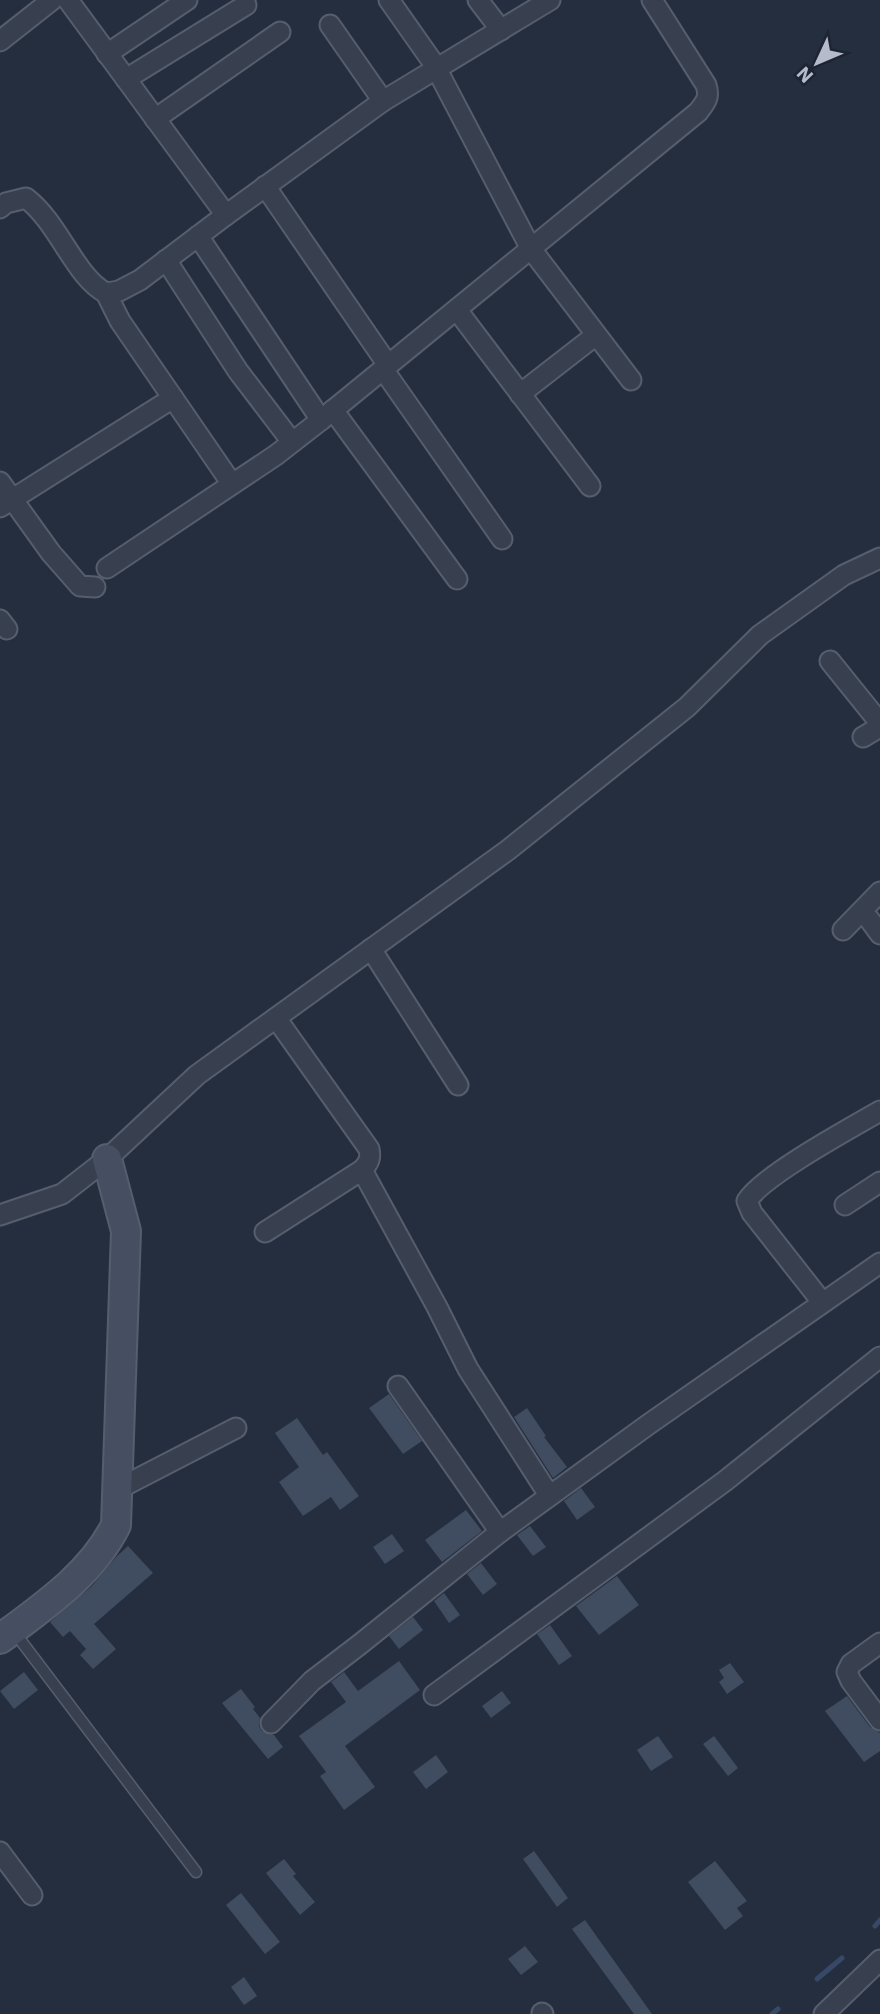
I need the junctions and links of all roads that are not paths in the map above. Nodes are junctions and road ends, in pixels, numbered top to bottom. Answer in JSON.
{"nodes":[{"id":1,"x":52,"y":0,"type":"edge"},
{"id":2,"x":68,"y":0,"type":"edge"},
{"id":3,"x":187,"y":0,"type":"edge"},
{"id":4,"x":389,"y":0,"type":"edge"},
{"id":5,"x":478,"y":0,"type":"edge"},
{"id":6,"x":550,"y":0,"type":"edge"},
{"id":7,"x":652,"y":0,"type":"edge"},
{"id":8,"x":246,"y":5,"type":"dead end"},
{"id":9,"x":330,"y":25,"type":"dead end"},
{"id":10,"x":500,"y":30,"type":"junction"},
{"id":11,"x":3,"y":31,"type":"edge"},
{"id":12,"x":280,"y":32,"type":"dead end"},
{"id":13,"x":107,"y":54,"type":"junction"},
{"id":14,"x":435,"y":69,"type":"junction"},
{"id":15,"x":126,"y":79,"type":"junction"},
{"id":16,"x":383,"y":101,"type":"junction"},
{"id":17,"x":155,"y":119,"type":"junction"},
{"id":18,"x":265,"y":186,"type":"junction"},
{"id":19,"x":0,"y":208,"type":"edge"},
{"id":20,"x":226,"y":215,"type":"junction"},
{"id":21,"x":198,"y":236,"type":"junction"},
{"id":22,"x":531,"y":249,"type":"junction"},
{"id":23,"x":166,"y":260,"type":"junction"},
{"id":24,"x":106,"y":293,"type":"junction"},
{"id":25,"x":457,"y":310,"type":"junction"},
{"id":26,"x":596,"y":335,"type":"junction"},
{"id":27,"x":388,"y":365,"type":"junction"},
{"id":28,"x":631,"y":380,"type":"dead end"},
{"id":29,"x":520,"y":394,"type":"junction"},
{"id":30,"x":173,"y":398,"type":"junction"},
{"id":31,"x":327,"y":415,"type":"junction"},
{"id":32,"x":292,"y":442,"type":"junction"},
{"id":33,"x":0,"y":482,"type":"edge"},
{"id":34,"x":232,"y":484,"type":"junction"},
{"id":35,"x":590,"y":486,"type":"dead end"},
{"id":36,"x":7,"y":502,"type":"edge"},
{"id":37,"x":502,"y":539,"type":"dead end"},
{"id":38,"x":880,"y":558,"type":"edge"},
{"id":39,"x":107,"y":568,"type":"dead end"},
{"id":40,"x":457,"y":579,"type":"dead end"},
{"id":41,"x":95,"y":587,"type":"dead end"},
{"id":42,"x":830,"y":661,"type":"dead end"},
{"id":43,"x":874,"y":729,"type":"edge"},
{"id":44,"x":880,"y":892,"type":"edge"},
{"id":45,"x":843,"y":930,"type":"dead end"},
{"id":46,"x":371,"y":949,"type":"junction"},
{"id":47,"x":276,"y":1018,"type":"junction"},
{"id":48,"x":458,"y":1085,"type":"dead end"},
{"id":49,"x":880,"y":1111,"type":"edge"},
{"id":50,"x":107,"y":1159,"type":"junction"},
{"id":51,"x":362,"y":1170,"type":"junction"},
{"id":52,"x":880,"y":1182,"type":"edge"},
{"id":53,"x":845,"y":1205,"type":"dead end"},
{"id":54,"x":0,"y":1215,"type":"edge"},
{"id":55,"x":265,"y":1232,"type":"dead end"},
{"id":56,"x":880,"y":1263,"type":"edge"},
{"id":57,"x":822,"y":1302,"type":"junction"},
{"id":58,"x":880,"y":1357,"type":"edge"},
{"id":59,"x":398,"y":1386,"type":"dead end"},
{"id":60,"x":236,"y":1428,"type":"dead end"},
{"id":61,"x":116,"y":1490,"type":"junction"},
{"id":62,"x":549,"y":1495,"type":"junction"},
{"id":63,"x":500,"y":1532,"type":"junction"},
{"id":64,"x":6,"y":1634,"type":"edge"},
{"id":65,"x":880,"y":1643,"type":"edge"},
{"id":66,"x":434,"y":1695,"type":"dead end"},
{"id":67,"x":880,"y":1720,"type":"edge"},
{"id":68,"x":271,"y":1723,"type":"dead end"},
{"id":69,"x":0,"y":1852,"type":"edge"},
{"id":70,"x":196,"y":1872,"type":"dead end"},
{"id":71,"x":32,"y":1895,"type":"dead end"},
{"id":72,"x":880,"y":1960,"type":"edge"},
{"id":73,"x":824,"y":2014,"type":"edge"}],
"edges":[{"from":1,"to":11,"type":"street"},
{"from":2,"to":13,"type":"street"},
{"from":3,"to":13,"type":"street"},
{"from":4,"to":14,"type":"street"},
{"from":5,"to":10,"type":"street"},
{"from":6,"to":10,"type":"street"},
{"from":7,"to":22,"type":"street"},
{"from":8,"to":15,"type":"street"},
{"from":9,"to":16,"type":"street"},
{"from":10,"to":14,"type":"street"},
{"from":12,"to":17,"type":"street"},
{"from":13,"to":15,"type":"street"},
{"from":14,"to":16,"type":"street"},
{"from":14,"to":22,"type":"street"},
{"from":15,"to":17,"type":"street"},
{"from":16,"to":18,"type":"street"},
{"from":17,"to":20,"type":"street"},
{"from":18,"to":20,"type":"street"},
{"from":18,"to":27,"type":"street"},
{"from":19,"to":24,"type":"street"},
{"from":20,"to":21,"type":"street"},
{"from":21,"to":23,"type":"street"},
{"from":21,"to":31,"type":"street"},
{"from":22,"to":25,"type":"street"},
{"from":22,"to":26,"type":"street"},
{"from":23,"to":24,"type":"street"},
{"from":23,"to":32,"type":"street"},
{"from":24,"to":30,"type":"street"},
{"from":25,"to":27,"type":"street"},
{"from":25,"to":29,"type":"street"},
{"from":26,"to":28,"type":"street"},
{"from":26,"to":29,"type":"street"},
{"from":27,"to":31,"type":"street"},
{"from":27,"to":37,"type":"street"},
{"from":29,"to":35,"type":"street"},
{"from":30,"to":34,"type":"street"},
{"from":30,"to":36,"type":"street"},
{"from":31,"to":32,"type":"street"},
{"from":31,"to":40,"type":"street"},
{"from":32,"to":34,"type":"street"},
{"from":33,"to":36,"type":"street"},
{"from":34,"to":39,"type":"street"},
{"from":36,"to":41,"type":"street"},
{"from":38,"to":46,"type":"street"},
{"from":42,"to":43,"type":"street"},
{"from":44,"to":45,"type":"street"},
{"from":46,"to":47,"type":"street"},
{"from":46,"to":48,"type":"street"},
{"from":47,"to":50,"type":"street"},
{"from":47,"to":51,"type":"street"},
{"from":49,"to":57,"type":"street"},
{"from":50,"to":54,"type":"street"},
{"from":50,"to":61,"type":"street"},
{"from":51,"to":55,"type":"street"},
{"from":51,"to":62,"type":"street"},
{"from":52,"to":53,"type":"street"},
{"from":56,"to":57,"type":"street"},
{"from":57,"to":62,"type":"street"},
{"from":58,"to":66,"type":"street"},
{"from":59,"to":63,"type":"street"},
{"from":60,"to":61,"type":"street"},
{"from":61,"to":64,"type":"street"},
{"from":62,"to":63,"type":"street"},
{"from":63,"to":68,"type":"street"},
{"from":64,"to":70,"type":"lane"},
{"from":65,"to":67,"type":"street"},
{"from":69,"to":71,"type":"street"},
{"from":72,"to":73,"type":"street"}]}
